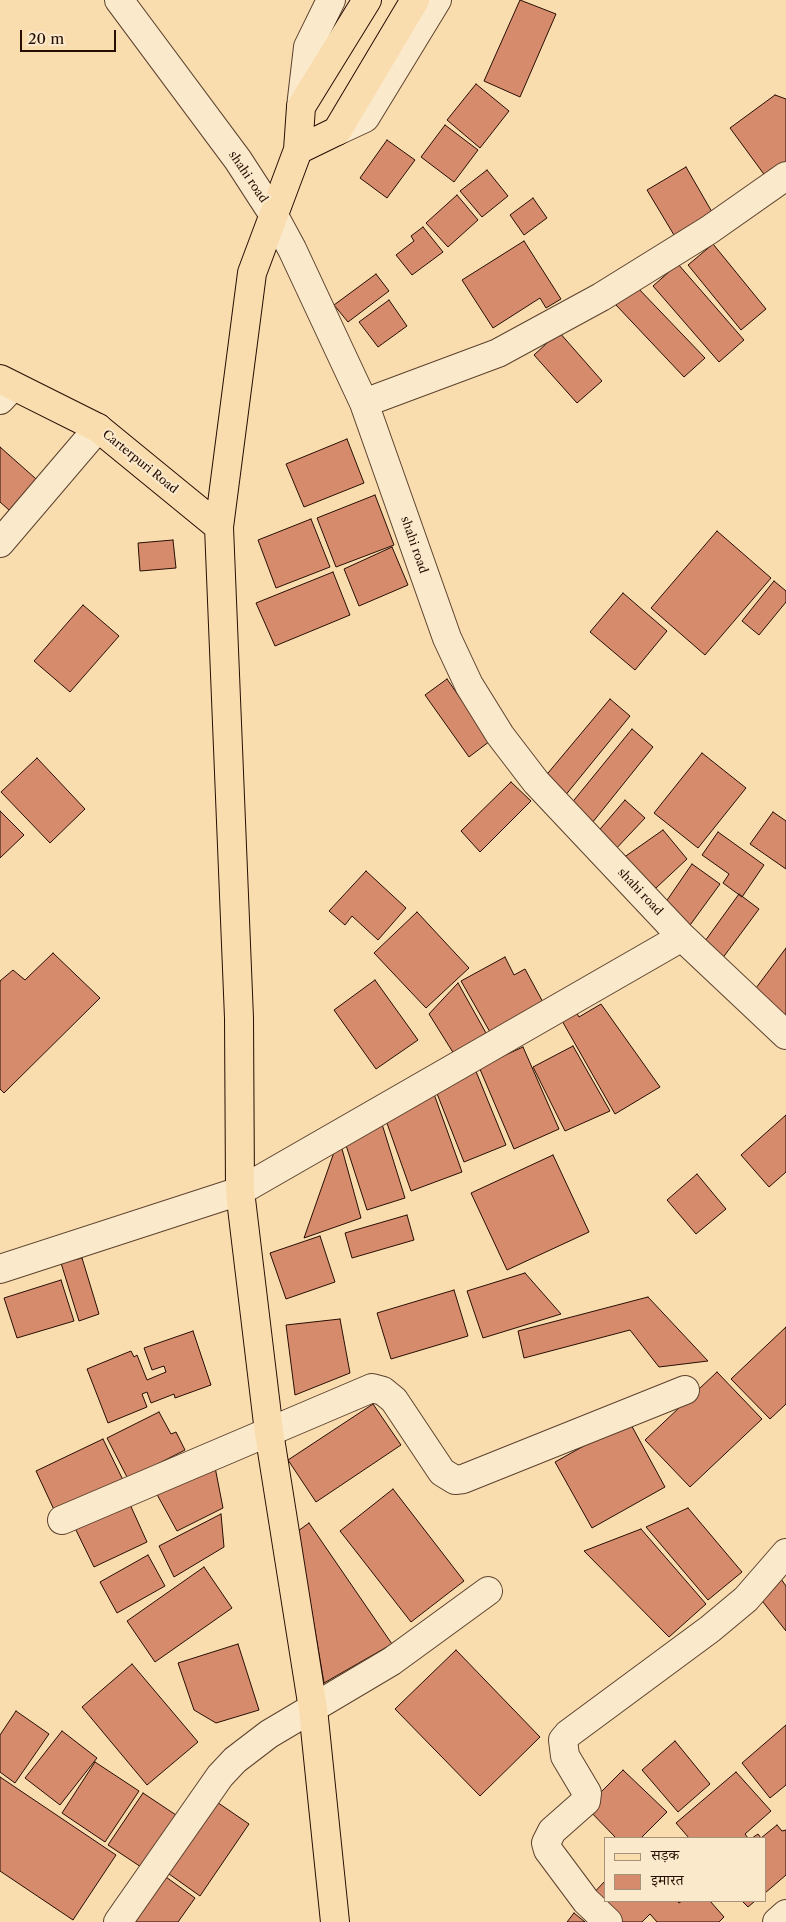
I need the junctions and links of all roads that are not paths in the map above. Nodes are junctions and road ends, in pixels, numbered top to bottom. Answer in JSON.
{"nodes":[{"id":1,"x":119,"y":0,"type":"edge"},
{"id":2,"x":331,"y":0,"type":"edge"},
{"id":3,"x":367,"y":0,"type":"edge"},
{"id":4,"x":415,"y":0,"type":"edge"},
{"id":5,"x":437,"y":0,"type":"edge"},
{"id":6,"x":301,"y":107,"type":"junction"},
{"id":7,"x":337,"y":131,"type":"junction"},
{"id":8,"x":298,"y":150,"type":"junction"},
{"id":9,"x":786,"y":176,"type":"edge"},
{"id":10,"x":273,"y":214,"type":"junction"},
{"id":11,"x":4,"y":389,"type":"edge"},
{"id":12,"x":364,"y":403,"type":"junction"},
{"id":13,"x":98,"y":428,"type":"junction"},
{"id":14,"x":219,"y":527,"type":"junction"},
{"id":15,"x":0,"y":544,"type":"edge"},
{"id":16,"x":682,"y":937,"type":"junction"},
{"id":17,"x":786,"y":1035,"type":"edge"},
{"id":18,"x":240,"y":1190,"type":"junction"},
{"id":19,"x":0,"y":1269,"type":"edge"},
{"id":20,"x":685,"y":1390,"type":"dead end"},
{"id":21,"x":269,"y":1432,"type":"junction"},
{"id":22,"x":62,"y":1520,"type":"dead end"},
{"id":23,"x":786,"y":1553,"type":"edge"},
{"id":24,"x":488,"y":1592,"type":"dead end"},
{"id":25,"x":313,"y":1709,"type":"junction"},
{"id":26,"x":786,"y":1914,"type":"edge"},
{"id":27,"x":118,"y":1922,"type":"edge"},
{"id":28,"x":335,"y":1922,"type":"edge"},
{"id":29,"x":608,"y":1922,"type":"edge"},
{"id":30,"x":777,"y":1922,"type":"edge"}],
"edges":[{"from":1,"to":10,"type":"street","name":"shahi road"},
{"from":2,"to":6,"type":"street"},
{"from":3,"to":6,"type":"main road"},
{"from":4,"to":7,"type":"main road"},
{"from":5,"to":7,"type":"street"},
{"from":6,"to":8,"type":"main road"},
{"from":7,"to":8,"type":"main road"},
{"from":8,"to":10,"type":"main road"},
{"from":9,"to":12,"type":"street"},
{"from":10,"to":12,"type":"street","name":"shahi road"},
{"from":10,"to":14,"type":"main road"},
{"from":11,"to":13,"type":"main road","name":"Carterpuri Road"},
{"from":12,"to":16,"type":"street","name":"shahi road"},
{"from":13,"to":14,"type":"main road","name":"Carterpuri Road"},
{"from":13,"to":15,"type":"street"},
{"from":14,"to":18,"type":"main road"},
{"from":16,"to":17,"type":"street","name":"shahi road"},
{"from":16,"to":18,"type":"street"},
{"from":18,"to":19,"type":"street"},
{"from":18,"to":21,"type":"main road"},
{"from":20,"to":21,"type":"street"},
{"from":21,"to":22,"type":"street"},
{"from":21,"to":25,"type":"main road"},
{"from":23,"to":29,"type":"street"},
{"from":24,"to":25,"type":"street"},
{"from":25,"to":27,"type":"street"},
{"from":25,"to":28,"type":"main road"},
{"from":26,"to":30,"type":"street"}]}
